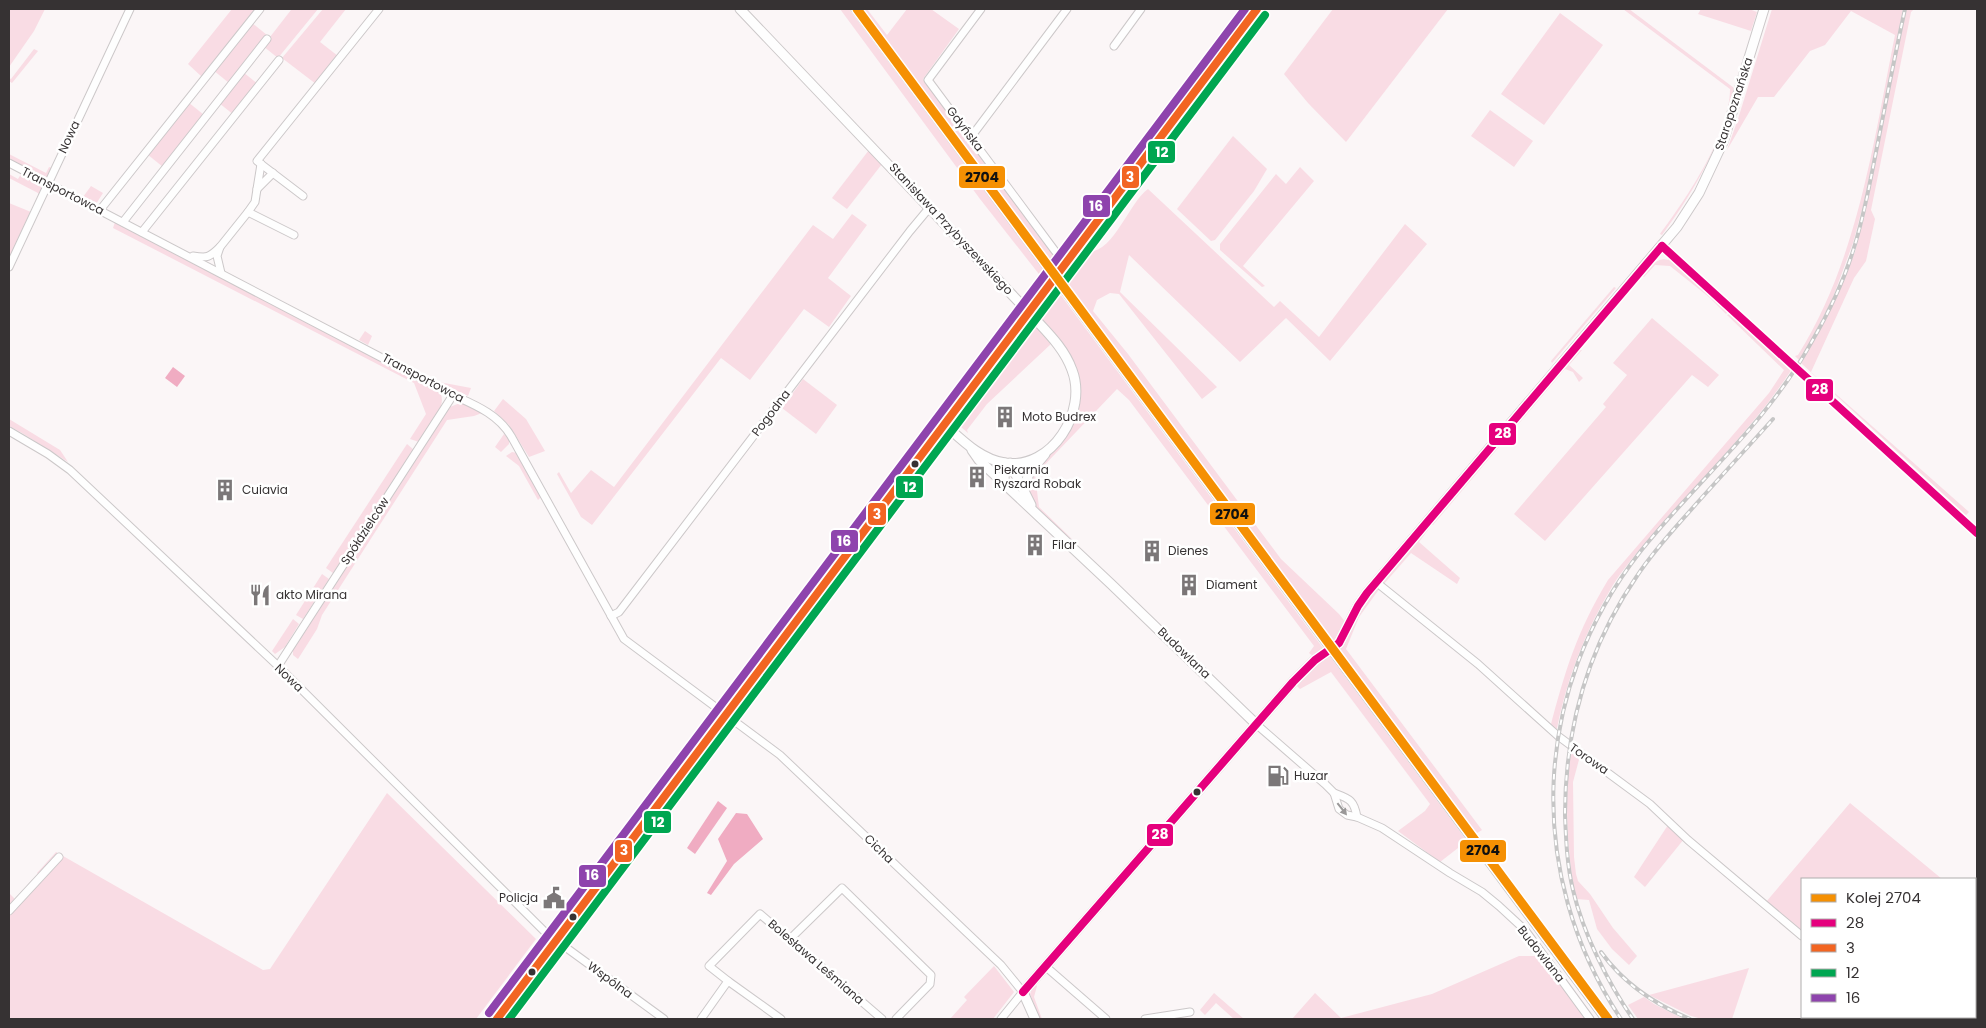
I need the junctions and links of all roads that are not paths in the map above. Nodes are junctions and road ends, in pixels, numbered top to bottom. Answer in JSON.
{"nodes":[{"id":1,"x":130,"y":9,"type":"edge"},
{"id":2,"x":260,"y":9,"type":"edge"},
{"id":3,"x":379,"y":9,"type":"edge"},
{"id":4,"x":740,"y":9,"type":"edge"},
{"id":5,"x":981,"y":9,"type":"edge"},
{"id":6,"x":1067,"y":9,"type":"edge"},
{"id":7,"x":1141,"y":9,"type":"edge"},
{"id":8,"x":1257,"y":9,"type":"edge"},
{"id":9,"x":1764,"y":9,"type":"edge"},
{"id":10,"x":266,"y":39,"type":"dead end"},
{"id":11,"x":1114,"y":46,"type":"dead end"},
{"id":12,"x":279,"y":60,"type":"dead end"},
{"id":13,"x":971,"y":137,"type":"junction"},
{"id":14,"x":9,"y":163,"type":"edge"},
{"id":15,"x":261,"y":164,"type":"junction"},
{"id":16,"x":273,"y":173,"type":"junction"},
{"id":17,"x":48,"y":183,"type":"junction"},
{"id":18,"x":257,"y":189,"type":"junction"},
{"id":19,"x":303,"y":196,"type":"dead end"},
{"id":20,"x":930,"y":207,"type":"junction"},
{"id":21,"x":100,"y":210,"type":"junction"},
{"id":22,"x":248,"y":212,"type":"junction"},
{"id":23,"x":123,"y":222,"type":"junction"},
{"id":24,"x":142,"y":232,"type":"junction"},
{"id":25,"x":294,"y":235,"type":"dead end"},
{"id":26,"x":1662,"y":246,"type":"junction"},
{"id":27,"x":220,"y":248,"type":"junction"},
{"id":28,"x":1055,"y":251,"type":"dead end"},
{"id":29,"x":184,"y":254,"type":"junction"},
{"id":30,"x":9,"y":267,"type":"edge"},
{"id":31,"x":221,"y":273,"type":"junction"},
{"id":32,"x":453,"y":395,"type":"junction"},
{"id":33,"x":944,"y":424,"type":"junction"},
{"id":34,"x":9,"y":431,"type":"edge"},
{"id":35,"x":968,"y":446,"type":"junction"},
{"id":36,"x":1053,"y":446,"type":"junction"},
{"id":37,"x":1007,"y":463,"type":"junction"},
{"id":38,"x":1002,"y":482,"type":"junction"},
{"id":39,"x":1024,"y":490,"type":"junction"},
{"id":40,"x":1035,"y":511,"type":"junction"},
{"id":41,"x":1977,"y":533,"type":"edge"},
{"id":42,"x":1376,"y":582,"type":"junction"},
{"id":43,"x":611,"y":616,"type":"junction"},
{"id":44,"x":278,"y":666,"type":"junction"},
{"id":45,"x":726,"y":714,"type":"junction"},
{"id":46,"x":1256,"y":724,"type":"junction"},
{"id":47,"x":1334,"y":793,"type":"junction"},
{"id":48,"x":1356,"y":817,"type":"junction"},
{"id":49,"x":59,"y":857,"type":"dead end"},
{"id":50,"x":9,"y":911,"type":"edge"},
{"id":51,"x":1801,"y":935,"type":"edge"},
{"id":52,"x":790,"y":939,"type":"junction"},
{"id":53,"x":555,"y":941,"type":"junction"},
{"id":54,"x":1045,"y":966,"type":"junction"},
{"id":55,"x":728,"y":981,"type":"junction"},
{"id":56,"x":1023,"y":992,"type":"junction"},
{"id":57,"x":1190,"y":1012,"type":"dead end"},
{"id":58,"x":497,"y":1019,"type":"edge"},
{"id":59,"x":664,"y":1019,"type":"edge"},
{"id":60,"x":701,"y":1019,"type":"edge"},
{"id":61,"x":781,"y":1019,"type":"edge"},
{"id":62,"x":882,"y":1019,"type":"edge"},
{"id":63,"x":896,"y":1019,"type":"edge"},
{"id":64,"x":1001,"y":1019,"type":"edge"},
{"id":65,"x":1035,"y":1019,"type":"edge"},
{"id":66,"x":1106,"y":1019,"type":"edge"},
{"id":67,"x":1145,"y":1019,"type":"edge"},
{"id":68,"x":1590,"y":1019,"type":"edge"}],
"edges":[{"from":1,"to":17,"type":"street","name":"Nowa"},
{"from":2,"to":21,"type":"street"},
{"from":3,"to":15,"type":"street"},
{"from":4,"to":20,"type":"street","name":"Stanisława Przybyszewskiego"},
{"from":5,"to":13,"type":"street","name":"Gdyńska"},
{"from":6,"to":13,"type":"street"},
{"from":7,"to":11,"type":"street"},
{"from":8,"to":33,"type":"street","bridge":true},
{"from":9,"to":26,"type":"street","name":"Staropoznańska"},
{"from":10,"to":23,"type":"street"},
{"from":12,"to":24,"type":"street"},
{"from":13,"to":28,"type":"street","name":"Gdyńska"},
{"from":14,"to":17,"type":"street","name":"Transportowca"},
{"from":15,"to":16,"type":"street"},
{"from":15,"to":18,"type":"street"},
{"from":16,"to":18,"type":"street"},
{"from":16,"to":19,"type":"street"},
{"from":17,"to":21,"type":"street","name":"Transportowca"},
{"from":17,"to":30,"type":"street","name":"Nowa"},
{"from":18,"to":22,"type":"street"},
{"from":20,"to":36,"type":"street","name":"Stanisława Przybyszewskiego"},
{"from":20,"to":43,"type":"street","name":"Pogodna"},
{"from":21,"to":23,"type":"street","name":"Transportowca"},
{"from":22,"to":25,"type":"street"},
{"from":22,"to":27,"type":"street"},
{"from":23,"to":24,"type":"street","name":"Transportowca"},
{"from":24,"to":29,"type":"street","name":"Transportowca"},
{"from":26,"to":41,"type":"street"},
{"from":26,"to":42,"type":"street","name":"Staropoznańska"},
{"from":27,"to":29,"type":"street"},
{"from":27,"to":31,"type":"street"},
{"from":29,"to":31,"type":"street","name":"Transportowca"},
{"from":31,"to":32,"type":"street","name":"Transportowca"},
{"from":32,"to":43,"type":"street","name":"Transportowca"},
{"from":32,"to":44,"type":"street","name":"Spółdzielców"},
{"from":33,"to":35,"type":"street"},
{"from":33,"to":45,"type":"street"},
{"from":34,"to":44,"type":"street","name":"Nowa"},
{"from":35,"to":37,"type":"street"},
{"from":35,"to":38,"type":"street","name":"Budowlana"},
{"from":36,"to":37,"type":"street","name":"Stanisława Przybyszewskiego"},
{"from":36,"to":39,"type":"street"},
{"from":37,"to":38,"type":"street"},
{"from":37,"to":39,"type":"street","name":"Budowlana"},
{"from":38,"to":40,"type":"street","name":"Budowlana"},
{"from":39,"to":40,"type":"street","name":"Budowlana"},
{"from":40,"to":46,"type":"street","name":"Budowlana"},
{"from":42,"to":46,"type":"street","name":"Staropoznańska"},
{"from":42,"to":51,"type":"street","name":"Torowa"},
{"from":43,"to":45,"type":"street","name":"Transportowca"},
{"from":44,"to":53,"type":"street","name":"Nowa"},
{"from":45,"to":53,"type":"street"},
{"from":45,"to":56,"type":"street","name":"Cicha"},
{"from":46,"to":47,"type":"street","name":"Budowlana"},
{"from":46,"to":54,"type":"street","name":"Staropoznańska"},
{"from":47,"to":48,"type":"street","name":"Budowlana","one_way":true},
{"from":47,"to":48,"type":"street","name":"Budowlana"},
{"from":48,"to":68,"type":"street","name":"Budowlana"},
{"from":49,"to":50,"type":"street"},
{"from":52,"to":55,"type":"street","name":"Bolesława Leśmiana"},
{"from":52,"to":62,"type":"street","name":"Bolesława Leśmiana"},
{"from":52,"to":63,"type":"street"},
{"from":53,"to":58,"type":"street"},
{"from":53,"to":59,"type":"street","name":"Wspólna"},
{"from":54,"to":56,"type":"street","name":"Staropoznańska"},
{"from":54,"to":66,"type":"street"},
{"from":55,"to":60,"type":"street"},
{"from":55,"to":61,"type":"street"},
{"from":56,"to":64,"type":"street","name":"Staropoznańska"},
{"from":56,"to":65,"type":"street"},
{"from":57,"to":67,"type":"street"}]}
